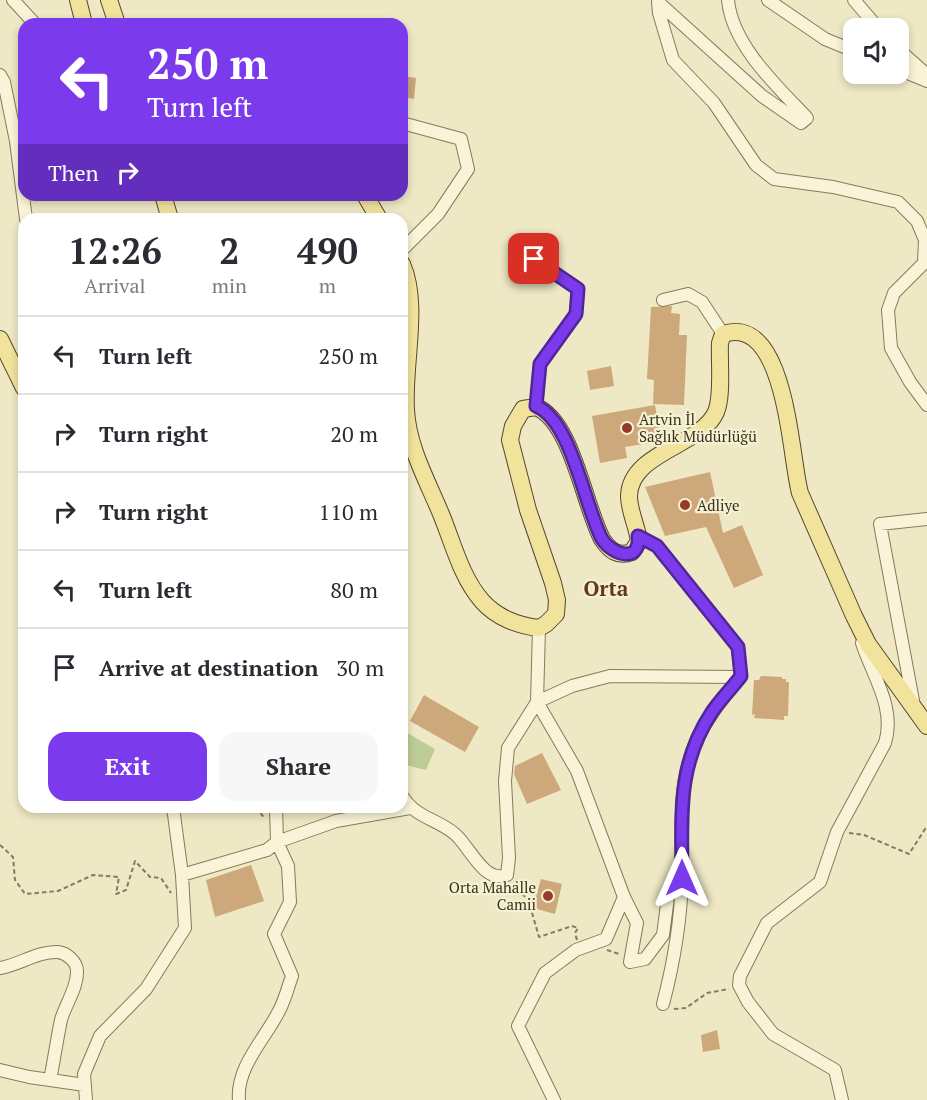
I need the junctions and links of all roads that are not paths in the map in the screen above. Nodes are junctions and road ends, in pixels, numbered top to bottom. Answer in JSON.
{"nodes":[{"id":1,"x":13,"y":0,"type":"edge"},
{"id":2,"x":78,"y":0,"type":"edge"},
{"id":3,"x":109,"y":0,"type":"edge"},
{"id":4,"x":728,"y":0,"type":"edge"},
{"id":5,"x":768,"y":0,"type":"edge"},
{"id":6,"x":854,"y":0,"type":"edge"},
{"id":7,"x":30,"y":18,"type":"edge"},
{"id":8,"x":82,"y":18,"type":"edge"},
{"id":9,"x":115,"y":18,"type":"edge"},
{"id":10,"x":869,"y":18,"type":"edge"},
{"id":11,"x":843,"y":46,"type":"edge"},
{"id":12,"x":909,"y":59,"type":"edge"},
{"id":13,"x":909,"y":74,"type":"edge"},
{"id":14,"x":0,"y":75,"type":"edge"},
{"id":15,"x":927,"y":75,"type":"edge"},
{"id":16,"x":927,"y":81,"type":"edge"},
{"id":17,"x":408,"y":125,"type":"edge"},
{"id":18,"x":18,"y":157,"type":"edge"},
{"id":19,"x":408,"y":244,"type":"edge"},
{"id":20,"x":534,"y":259,"type":"dead end"},
{"id":21,"x":408,"y":286,"type":"edge"},
{"id":22,"x":663,"y":300,"type":"dead end"},
{"id":23,"x":408,"y":324,"type":"edge"},
{"id":24,"x":723,"y":334,"type":"junction"},
{"id":25,"x":0,"y":339,"type":"edge"},
{"id":26,"x":18,"y":376,"type":"edge"},
{"id":27,"x":910,"y":382,"type":"junction"},
{"id":28,"x":927,"y":391,"type":"edge"},
{"id":29,"x":927,"y":405,"type":"edge"},
{"id":30,"x":536,"y":406,"type":"junction"},
{"id":31,"x":408,"y":431,"type":"edge"},
{"id":32,"x":927,"y":519,"type":"edge"},
{"id":33,"x":638,"y":536,"type":"junction"},
{"id":34,"x":854,"y":616,"type":"junction"},
{"id":35,"x":539,"y":628,"type":"junction"},
{"id":36,"x":741,"y":676,"type":"junction"},
{"id":37,"x":537,"y":702,"type":"junction"},
{"id":38,"x":915,"y":710,"type":"junction"},
{"id":39,"x":927,"y":726,"type":"edge"},
{"id":40,"x":408,"y":805,"type":"edge"},
{"id":41,"x":410,"y":808,"type":"joint"},
{"id":42,"x":174,"y":813,"type":"edge"},
{"id":43,"x":276,"y":813,"type":"edge"},
{"id":44,"x":379,"y":813,"type":"edge"},
{"id":45,"x":277,"y":842,"type":"junction"},
{"id":46,"x":182,"y":874,"type":"junction"},
{"id":47,"x":669,"y":889,"type":"dead end"},
{"id":48,"x":624,"y":897,"type":"junction"},
{"id":49,"x":0,"y":968,"type":"edge"},
{"id":50,"x":663,"y":1004,"type":"road end"},
{"id":51,"x":0,"y":1070,"type":"edge"},
{"id":52,"x":50,"y":1080,"type":"junction"},
{"id":53,"x":85,"y":1084,"type":"junction"},
{"id":54,"x":86,"y":1100,"type":"edge"},
{"id":55,"x":239,"y":1100,"type":"edge"},
{"id":56,"x":554,"y":1100,"type":"edge"},
{"id":57,"x":842,"y":1100,"type":"edge"}],
"edges":[{"from":1,"to":7,"type":"street"},
{"from":2,"to":8,"type":"main road"},
{"from":3,"to":9,"type":"main road"},
{"from":4,"to":27,"type":"street"},
{"from":5,"to":11,"type":"street"},
{"from":6,"to":10,"type":"street"},
{"from":12,"to":15,"type":"street"},
{"from":13,"to":16,"type":"street"},
{"from":14,"to":18,"type":"street"},
{"from":17,"to":19,"type":"street"},
{"from":20,"to":30,"type":"street"},
{"from":21,"to":23,"type":"main road"},
{"from":22,"to":24,"type":"street"},
{"from":24,"to":33,"type":"main road"},
{"from":24,"to":34,"type":"main road"},
{"from":25,"to":26,"type":"main road"},
{"from":27,"to":28,"type":"street"},
{"from":27,"to":29,"type":"street"},
{"from":30,"to":33,"type":"main road"},
{"from":30,"to":35,"type":"main road"},
{"from":31,"to":35,"type":"main road"},
{"from":32,"to":38,"type":"street"},
{"from":33,"to":36,"type":"street"},
{"from":34,"to":38,"type":"main road"},
{"from":34,"to":57,"type":"street"},
{"from":35,"to":37,"type":"street"},
{"from":36,"to":37,"type":"street"},
{"from":36,"to":50,"type":"street"},
{"from":37,"to":41,"type":"street"},
{"from":37,"to":48,"type":"street"},
{"from":38,"to":39,"type":"main road"},
{"from":40,"to":41,"type":"street"},
{"from":42,"to":46,"type":"street"},
{"from":43,"to":45,"type":"street"},
{"from":44,"to":45,"type":"street"},
{"from":45,"to":46,"type":"street"},
{"from":45,"to":55,"type":"street"},
{"from":46,"to":53,"type":"street"},
{"from":47,"to":48,"type":"street"},
{"from":48,"to":56,"type":"street"},
{"from":49,"to":52,"type":"street"},
{"from":51,"to":52,"type":"street"},
{"from":52,"to":53,"type":"street"},
{"from":53,"to":54,"type":"street"}]}
